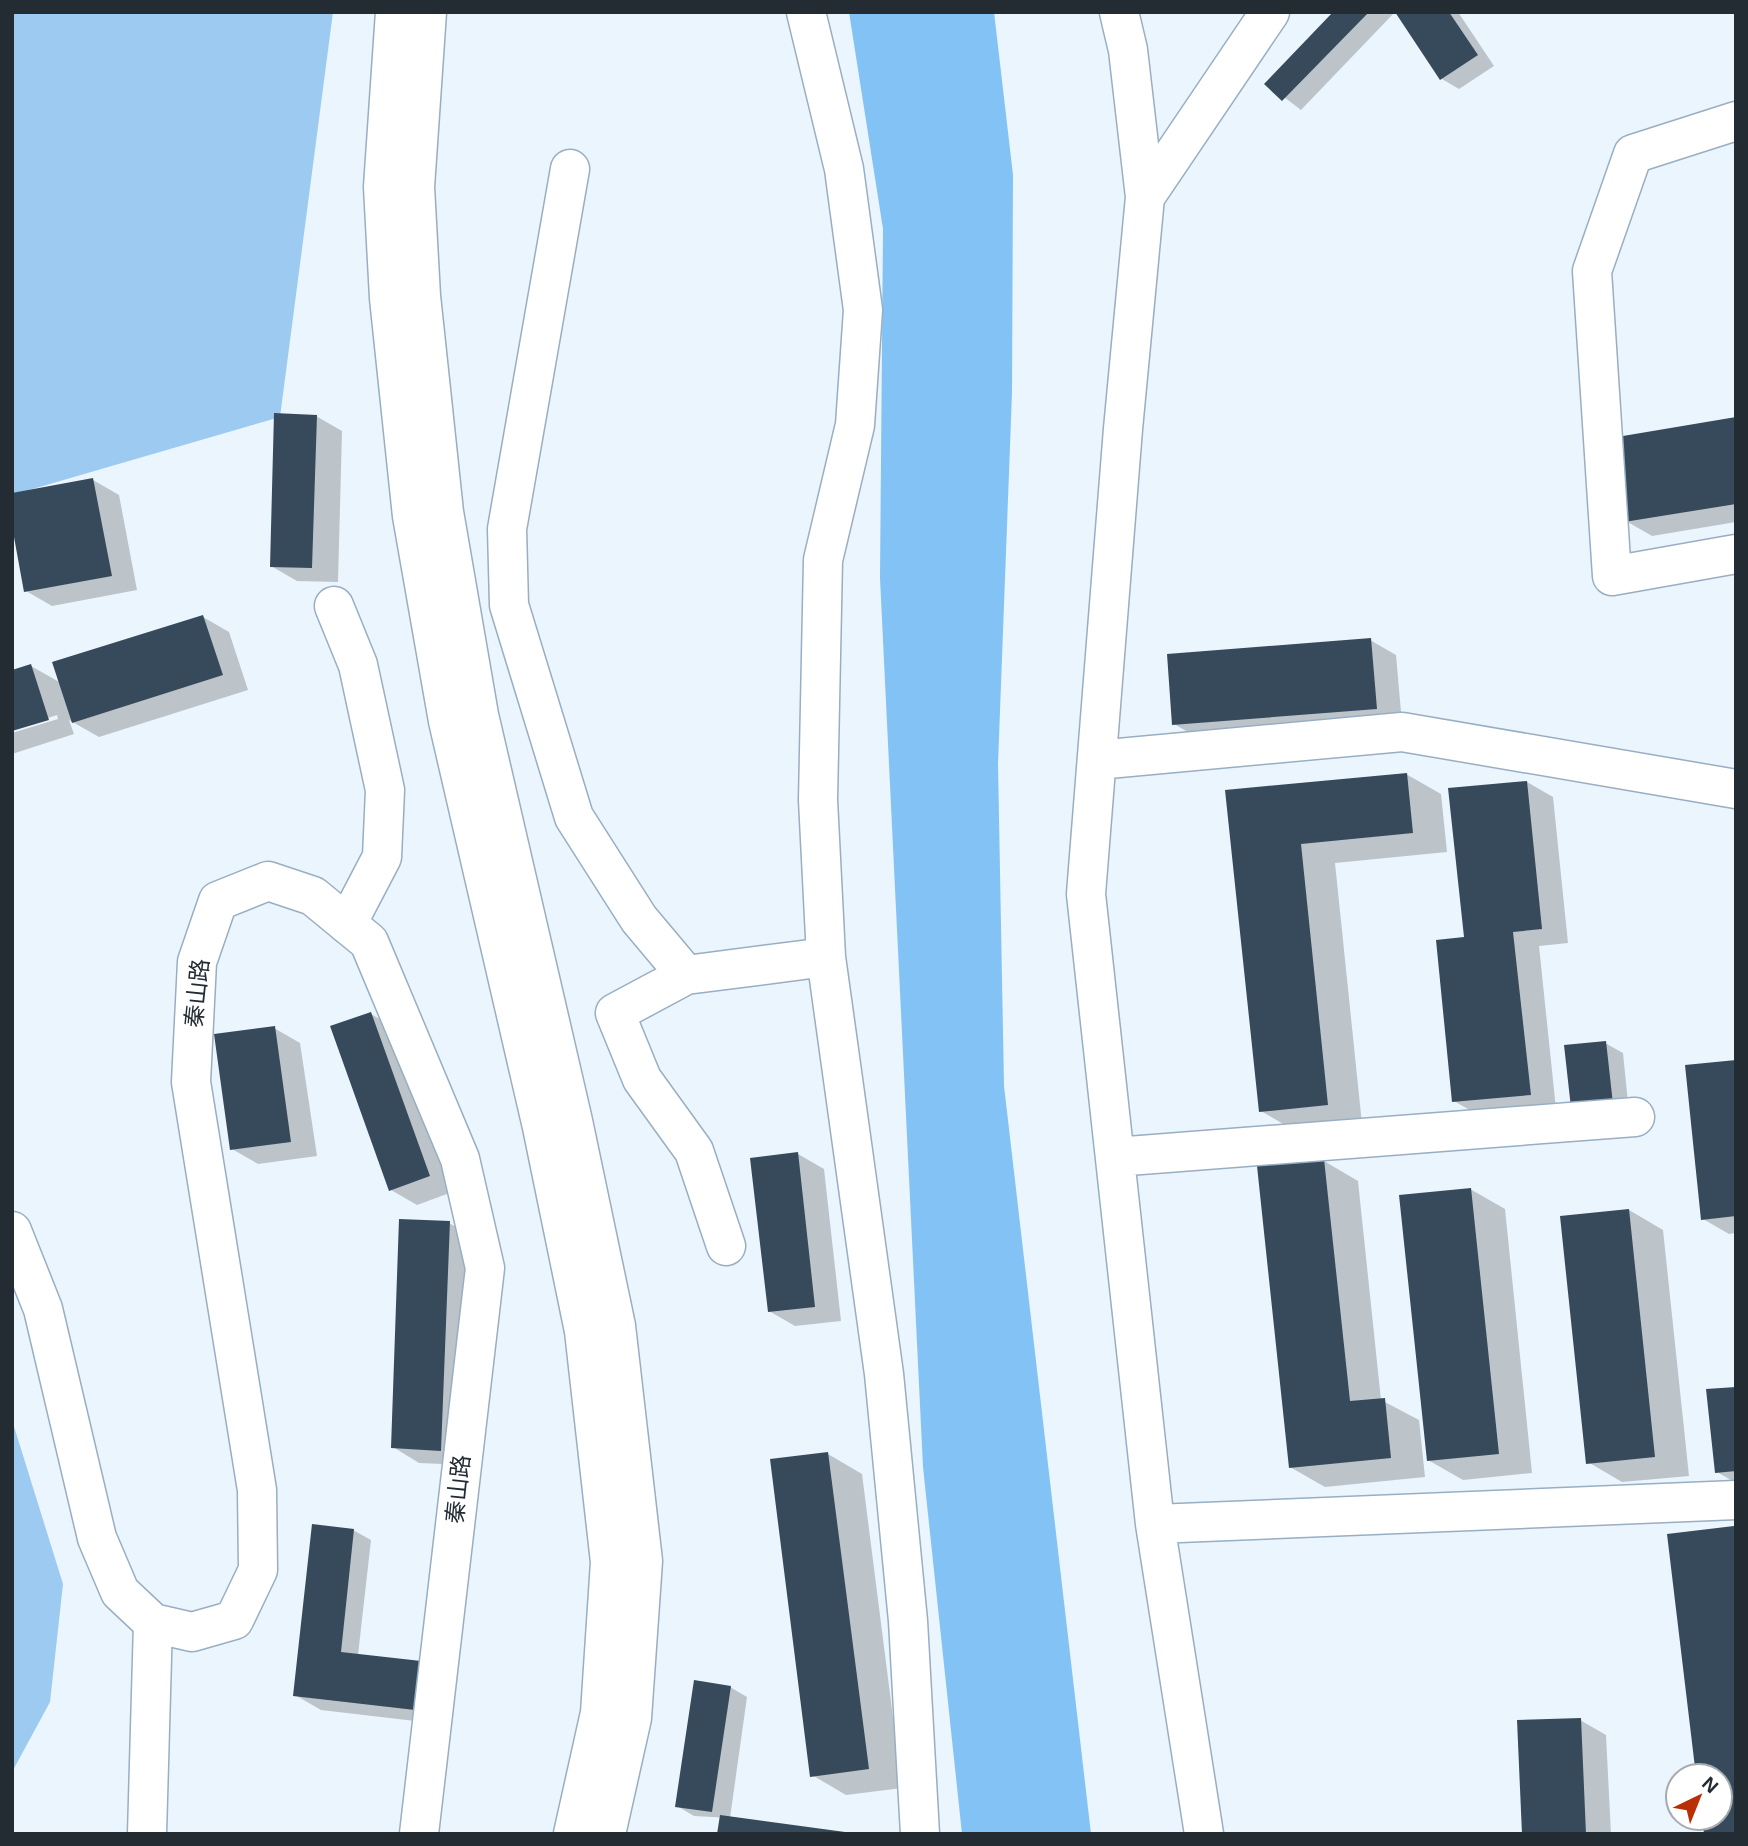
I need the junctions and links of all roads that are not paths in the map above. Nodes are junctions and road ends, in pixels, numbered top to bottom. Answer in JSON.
{"nodes":[{"id":1,"x":395,"y":12,"type":"edge"},
{"id":2,"x":427,"y":12,"type":"edge"},
{"id":3,"x":806,"y":12,"type":"edge"},
{"id":4,"x":1119,"y":12,"type":"edge"},
{"id":5,"x":1270,"y":12,"type":"edge"},
{"id":6,"x":1736,"y":121,"type":"edge"},
{"id":7,"x":570,"y":169,"type":"dead end"},
{"id":8,"x":1145,"y":197,"type":"junction"},
{"id":9,"x":1736,"y":554,"type":"edge"},
{"id":10,"x":334,"y":606,"type":"dead end"},
{"id":11,"x":1097,"y":760,"type":"junction"},
{"id":12,"x":1736,"y":789,"type":"edge"},
{"id":13,"x":347,"y":924,"type":"junction"},
{"id":14,"x":826,"y":957,"type":"junction"},
{"id":15,"x":686,"y":975,"type":"junction"},
{"id":16,"x":1635,"y":1117,"type":"dead end"},
{"id":17,"x":1115,"y":1157,"type":"junction"},
{"id":18,"x":12,"y":1231,"type":"edge"},
{"id":19,"x":726,"y":1246,"type":"dead end"},
{"id":20,"x":1736,"y":1500,"type":"edge"},
{"id":21,"x":1155,"y":1524,"type":"junction"},
{"id":22,"x":153,"y":1623,"type":"junction"},
{"id":23,"x":147,"y":1834,"type":"edge"},
{"id":24,"x":419,"y":1834,"type":"edge"},
{"id":25,"x":573,"y":1834,"type":"edge"},
{"id":26,"x":606,"y":1834,"type":"edge"},
{"id":27,"x":920,"y":1834,"type":"edge"},
{"id":28,"x":1204,"y":1834,"type":"edge"}],
"edges":[{"from":1,"to":25,"type":"main road"},
{"from":2,"to":26,"type":"main road"},
{"from":3,"to":14,"type":"main road"},
{"from":4,"to":8,"type":"main road"},
{"from":5,"to":8,"type":"main road"},
{"from":6,"to":9,"type":"main road"},
{"from":7,"to":15,"type":"main road"},
{"from":8,"to":11,"type":"main road"},
{"from":10,"to":13,"type":"main road"},
{"from":11,"to":12,"type":"main road"},
{"from":11,"to":17,"type":"main road"},
{"from":13,"to":22,"type":"main road","name":"秦山路"},
{"from":13,"to":24,"type":"main road","name":"秦山路"},
{"from":14,"to":15,"type":"main road"},
{"from":14,"to":27,"type":"main road"},
{"from":15,"to":19,"type":"main road"},
{"from":16,"to":17,"type":"main road"},
{"from":17,"to":21,"type":"main road"},
{"from":18,"to":22,"type":"main road"},
{"from":20,"to":21,"type":"main road"},
{"from":21,"to":28,"type":"main road"},
{"from":22,"to":23,"type":"main road"}]}
